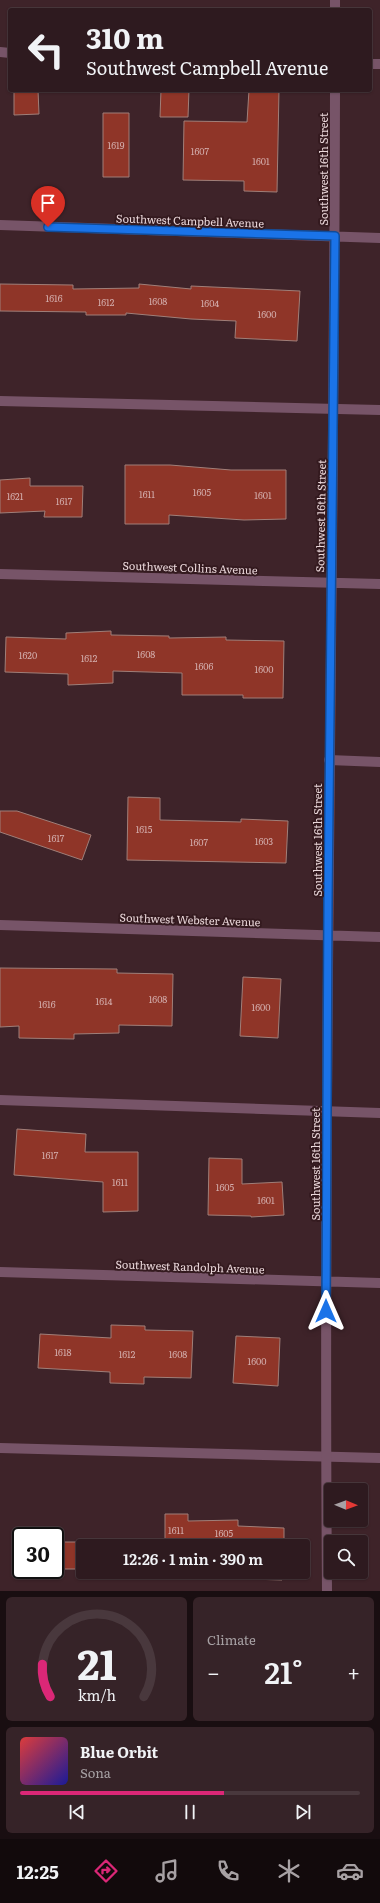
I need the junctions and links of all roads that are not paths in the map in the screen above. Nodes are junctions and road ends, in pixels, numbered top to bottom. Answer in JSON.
{"nodes":[{"id":1,"x":335,"y":92,"type":"edge"},
{"id":2,"x":0,"y":225,"type":"edge"},
{"id":3,"x":335,"y":236,"type":"junction"},
{"id":4,"x":380,"y":238,"type":"edge"},
{"id":5,"x":0,"y":401,"type":"edge"},
{"id":6,"x":334,"y":409,"type":"junction"},
{"id":7,"x":380,"y":410,"type":"edge"},
{"id":8,"x":0,"y":574,"type":"edge"},
{"id":9,"x":330,"y":583,"type":"junction"},
{"id":10,"x":380,"y":584,"type":"edge"},
{"id":11,"x":329,"y":760,"type":"junction"},
{"id":12,"x":380,"y":762,"type":"edge"},
{"id":13,"x":0,"y":925,"type":"edge"},
{"id":14,"x":328,"y":935,"type":"junction"},
{"id":15,"x":380,"y":937,"type":"edge"},
{"id":16,"x":0,"y":1100,"type":"edge"},
{"id":17,"x":327,"y":1111,"type":"junction"},
{"id":18,"x":380,"y":1113,"type":"edge"},
{"id":19,"x":0,"y":1272,"type":"edge"},
{"id":20,"x":326,"y":1281,"type":"junction"},
{"id":21,"x":380,"y":1283,"type":"edge"},
{"id":22,"x":0,"y":1448,"type":"edge"},
{"id":23,"x":326,"y":1457,"type":"junction"},
{"id":24,"x":380,"y":1458,"type":"edge"},
{"id":25,"x":327,"y":1591,"type":"edge"}],
"edges":[{"from":1,"to":3,"type":"street","name":"Southwest 16th Street"},
{"from":2,"to":3,"type":"street","name":"Southwest Campbell Avenue"},
{"from":3,"to":4,"type":"street","name":"Southwest Campbell Avenue"},
{"from":3,"to":6,"type":"street","name":"Southwest 16th Street"},
{"from":5,"to":6,"type":"street"},
{"from":6,"to":7,"type":"street"},
{"from":6,"to":9,"type":"street","name":"Southwest 16th Street"},
{"from":8,"to":9,"type":"street","name":"Southwest Collins Avenue"},
{"from":9,"to":10,"type":"street","name":"Southwest Collins Avenue"},
{"from":9,"to":11,"type":"street","name":"Southwest 16th Street"},
{"from":11,"to":12,"type":"street"},
{"from":11,"to":14,"type":"street","name":"Southwest 16th Street"},
{"from":13,"to":14,"type":"street","name":"Southwest Webster Avenue"},
{"from":14,"to":15,"type":"street","name":"Southwest Webster Avenue"},
{"from":14,"to":17,"type":"street","name":"Southwest 16th Street"},
{"from":16,"to":17,"type":"street"},
{"from":17,"to":18,"type":"street"},
{"from":17,"to":20,"type":"street","name":"Southwest 16th Street"},
{"from":19,"to":20,"type":"street","name":"Southwest Randolph Avenue"},
{"from":20,"to":21,"type":"street","name":"Southwest Randolph Avenue"},
{"from":20,"to":23,"type":"street","name":"Southwest 16th Street"},
{"from":22,"to":23,"type":"street"},
{"from":23,"to":24,"type":"street"},
{"from":23,"to":25,"type":"street","name":"Southwest 16th Street"}]}
